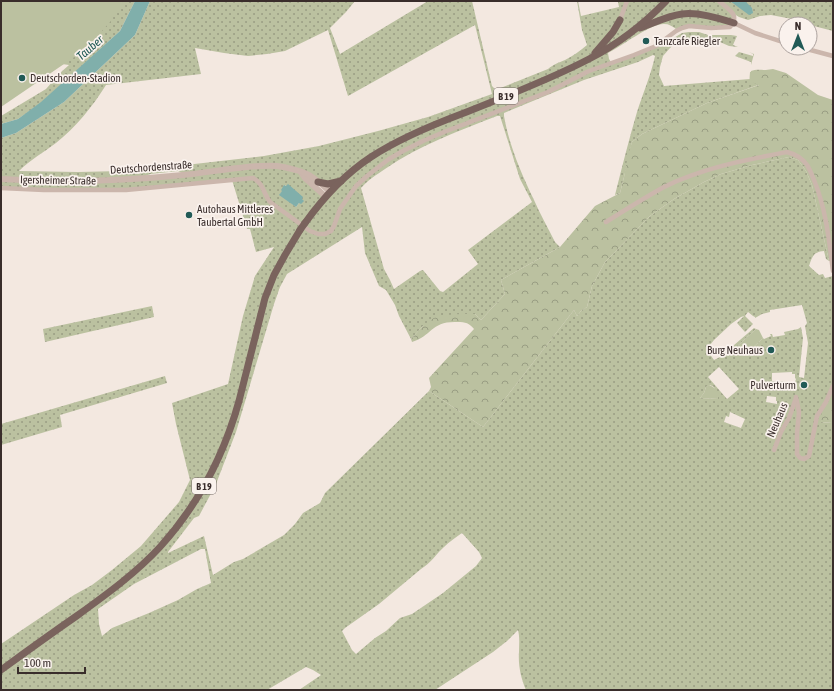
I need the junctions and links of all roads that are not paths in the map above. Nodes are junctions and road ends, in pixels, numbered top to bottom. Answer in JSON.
{"nodes":[{"id":1,"x":627,"y":1,"type":"edge"},
{"id":2,"x":666,"y":1,"type":"edge"},
{"id":3,"x":719,"y":1,"type":"edge"},
{"id":4,"x":620,"y":20,"type":"joint"},
{"id":5,"x":734,"y":23,"type":"junction"},
{"id":6,"x":634,"y":30,"type":"junction"},
{"id":7,"x":778,"y":40,"type":"edge"},
{"id":8,"x":818,"y":52,"type":"edge"},
{"id":9,"x":833,"y":56,"type":"edge"},
{"id":10,"x":590,"y":59,"type":"junction"},
{"id":11,"x":301,"y":172,"type":"junction"},
{"id":12,"x":1,"y":179,"type":"edge"},
{"id":13,"x":341,"y":181,"type":"junction"},
{"id":14,"x":318,"y":182,"type":"junction"},
{"id":15,"x":1,"y":188,"type":"edge"},
{"id":16,"x":328,"y":195,"type":"junction"},
{"id":17,"x":606,"y":222,"type":"dead end"},
{"id":18,"x":833,"y":271,"type":"edge"},
{"id":19,"x":833,"y":386,"type":"edge"},
{"id":20,"x":774,"y":450,"type":"dead end"},
{"id":21,"x":1,"y":670,"type":"edge"}],
"edges":[{"from":1,"to":4,"type":"street"},
{"from":2,"to":6,"type":"main road","number":"B 19"},
{"from":3,"to":5,"type":"street"},
{"from":4,"to":10,"type":"main road"},
{"from":5,"to":6,"type":"main road"},
{"from":5,"to":7,"type":"street"},
{"from":5,"to":15,"type":"street","name":"Igersheimer Straße"},
{"from":6,"to":10,"type":"main road","number":"B 19"},
{"from":8,"to":9,"type":"street"},
{"from":10,"to":13,"type":"main road","number":"B 19"},
{"from":11,"to":12,"type":"street","name":"Deutschordenstraße"},
{"from":11,"to":14,"type":"street","name":"Deutschordenstraße"},
{"from":11,"to":16,"type":"street"},
{"from":13,"to":14,"type":"main road"},
{"from":13,"to":16,"type":"main road","number":"B 19"},
{"from":14,"to":16,"type":"street","name":"Deutschordenstraße"},
{"from":16,"to":21,"type":"main road","number":"B 19","bridge":true},
{"from":17,"to":18,"type":"street"},
{"from":19,"to":20,"type":"street","name":"Neuhaus"}]}
